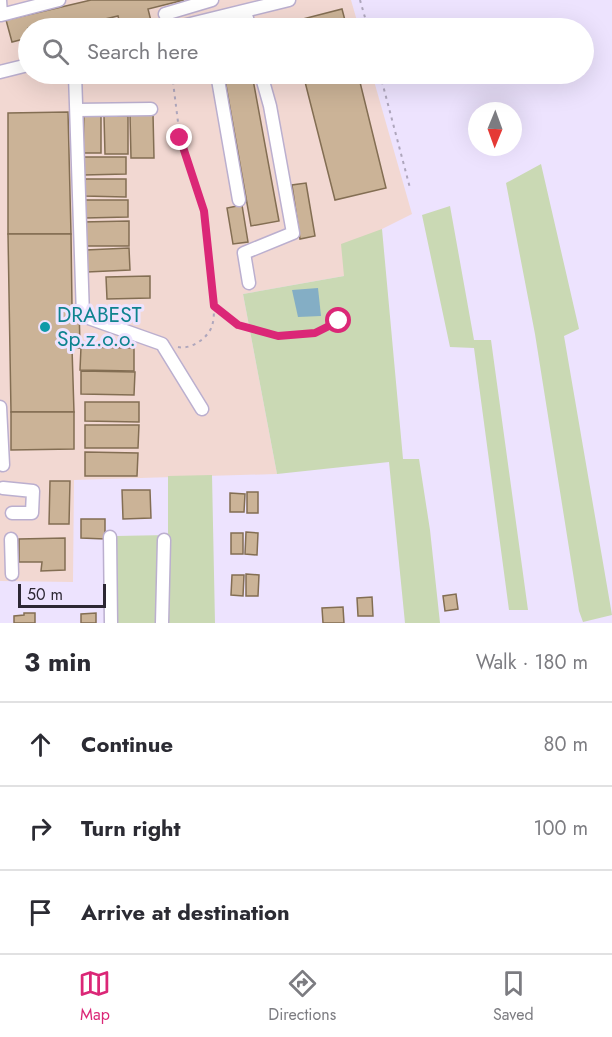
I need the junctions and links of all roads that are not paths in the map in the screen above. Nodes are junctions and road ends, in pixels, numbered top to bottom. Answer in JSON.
{"nodes":[{"id":1,"x":0,"y":0,"type":"edge"},
{"id":2,"x":59,"y":0,"type":"edge"},
{"id":3,"x":212,"y":0,"type":"edge"},
{"id":4,"x":289,"y":0,"type":"edge"},
{"id":5,"x":245,"y":12,"type":"junction"},
{"id":6,"x":165,"y":14,"type":"dead end"},
{"id":7,"x":227,"y":18,"type":"edge"},
{"id":8,"x":246,"y":18,"type":"edge"},
{"id":9,"x":18,"y":68,"type":"edge"},
{"id":10,"x":0,"y":72,"type":"edge"},
{"id":11,"x":76,"y":84,"type":"edge"},
{"id":12,"x":219,"y":84,"type":"edge"},
{"id":13,"x":264,"y":84,"type":"edge"},
{"id":14,"x":77,"y":110,"type":"junction"},
{"id":15,"x":151,"y":110,"type":"dead end"},
{"id":16,"x":239,"y":200,"type":"dead end"},
{"id":17,"x":249,"y":284,"type":"dead end"},
{"id":18,"x":0,"y":407,"type":"edge"},
{"id":19,"x":202,"y":409,"type":"dead end"},
{"id":20,"x":3,"y":465,"type":"dead end"},
{"id":21,"x":3,"y":488,"type":"dead end"},
{"id":22,"x":12,"y":513,"type":"dead end"},
{"id":23,"x":110,"y":537,"type":"dead end"},
{"id":24,"x":11,"y":539,"type":"dead end"},
{"id":25,"x":164,"y":540,"type":"dead end"},
{"id":26,"x":12,"y":574,"type":"dead end"},
{"id":27,"x":111,"y":623,"type":"edge"},
{"id":28,"x":162,"y":623,"type":"edge"}],
"edges":[{"from":1,"to":2,"type":"street"},
{"from":3,"to":6,"type":"street"},
{"from":4,"to":5,"type":"street"},
{"from":5,"to":7,"type":"street"},
{"from":5,"to":8,"type":"street"},
{"from":9,"to":10,"type":"street"},
{"from":11,"to":14,"type":"street"},
{"from":12,"to":16,"type":"street"},
{"from":13,"to":17,"type":"street"},
{"from":14,"to":15,"type":"street"},
{"from":14,"to":19,"type":"street"},
{"from":18,"to":20,"type":"street"},
{"from":21,"to":22,"type":"street"},
{"from":23,"to":27,"type":"street"},
{"from":24,"to":26,"type":"street"},
{"from":25,"to":28,"type":"street"}]}
